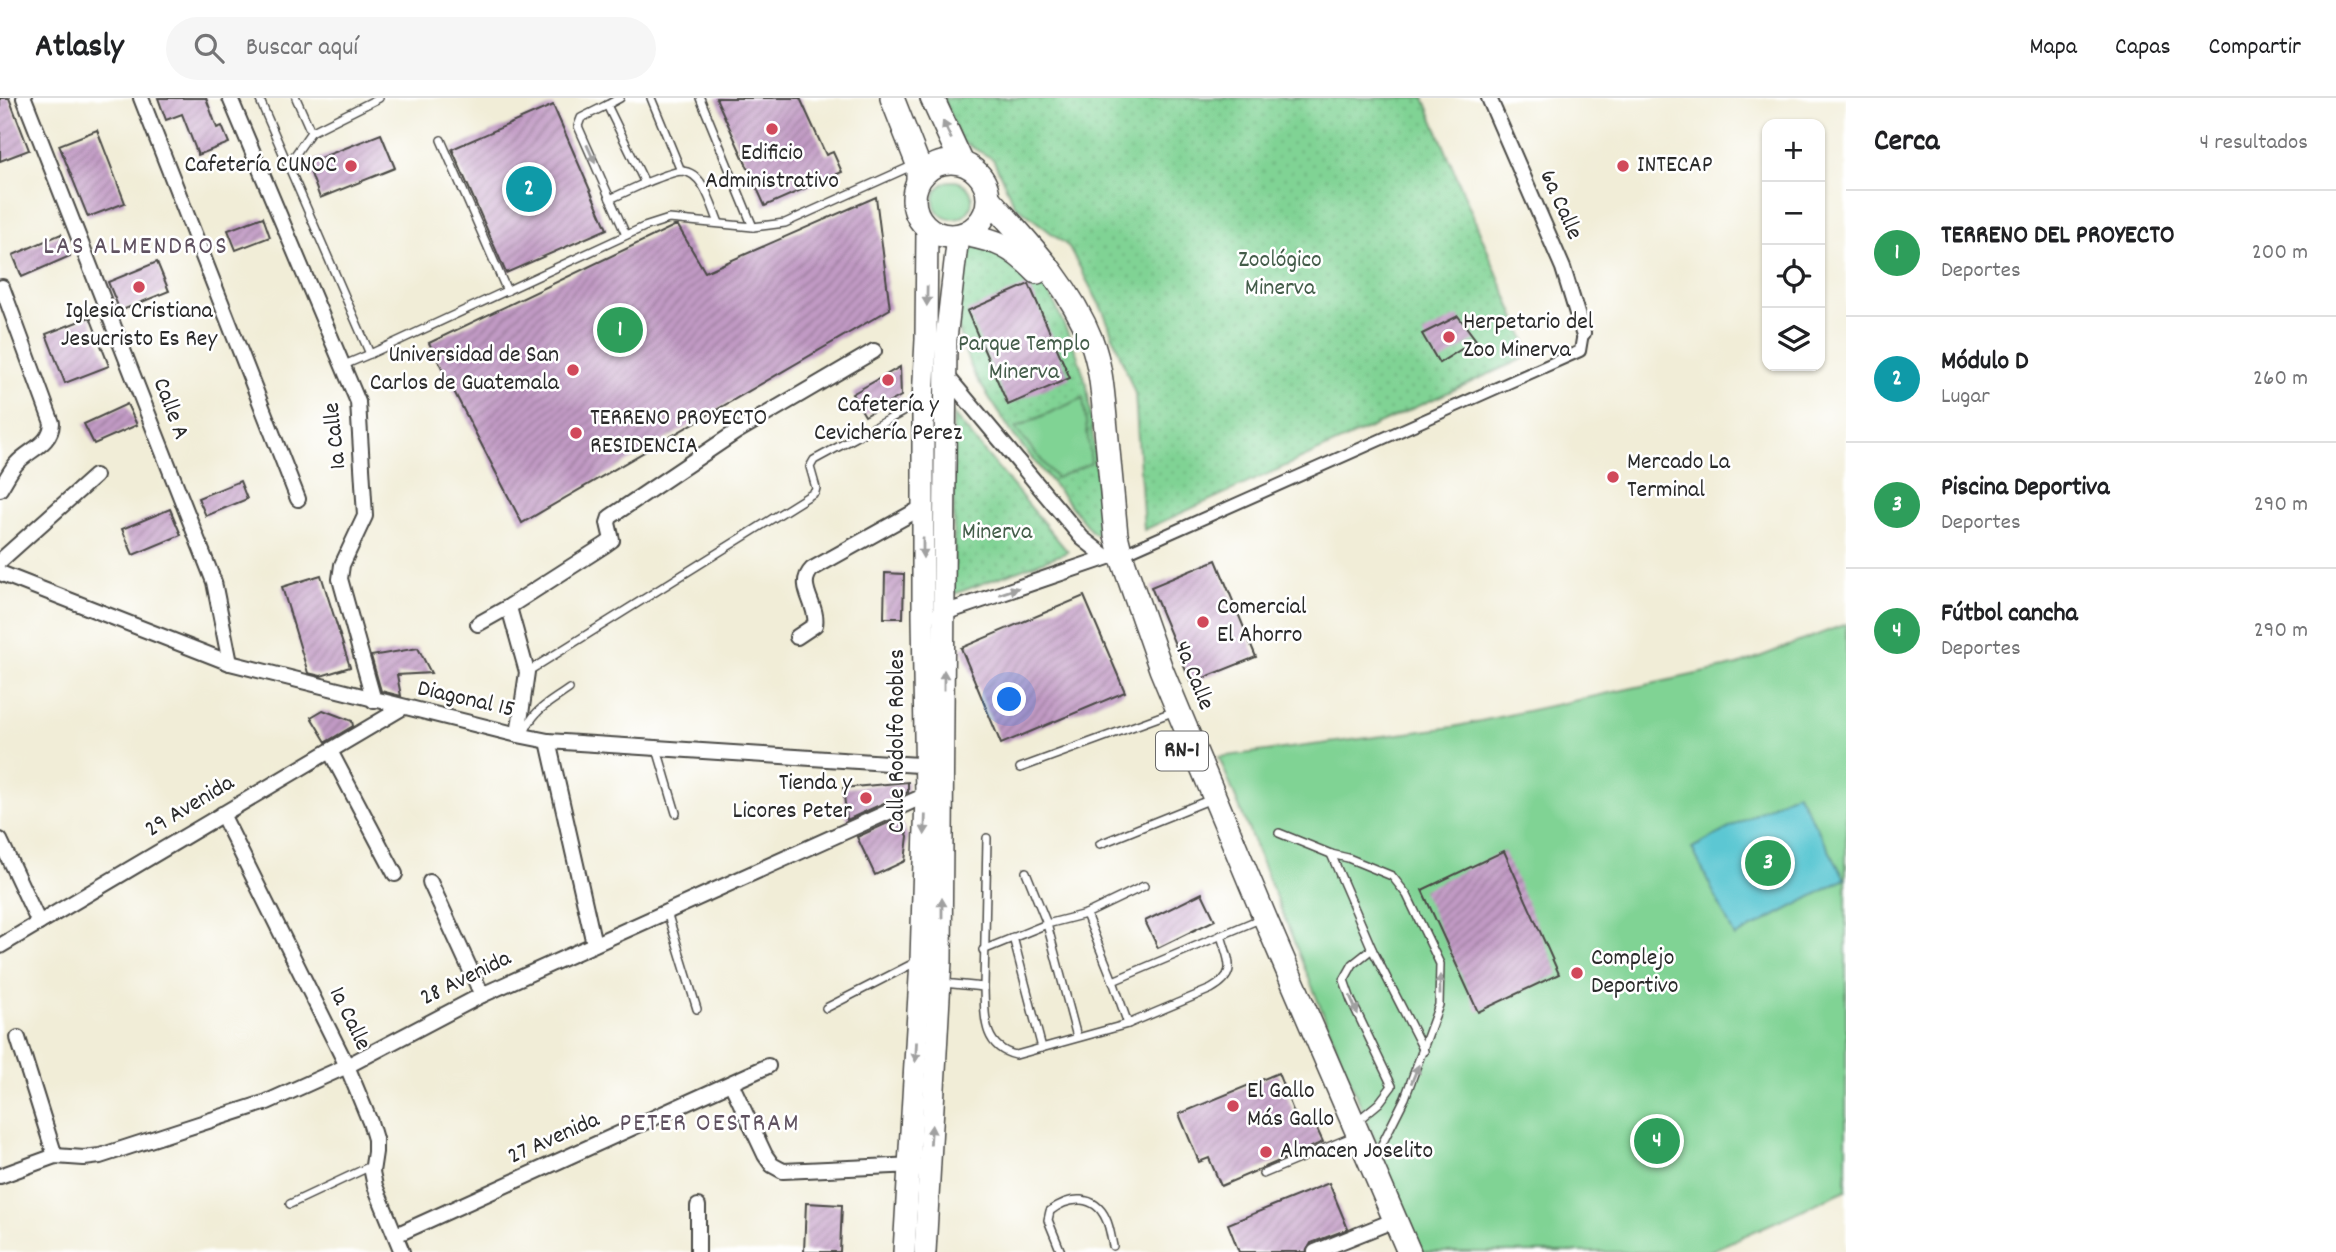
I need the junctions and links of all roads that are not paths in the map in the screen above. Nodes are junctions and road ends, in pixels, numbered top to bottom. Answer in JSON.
{"nodes":[{"id":1,"x":24,"y":98,"type":"edge"},
{"id":2,"x":141,"y":98,"type":"edge"},
{"id":3,"x":230,"y":98,"type":"edge"},
{"id":4,"x":259,"y":98,"type":"edge"},
{"id":5,"x":296,"y":98,"type":"edge"},
{"id":6,"x":379,"y":98,"type":"edge"},
{"id":7,"x":620,"y":98,"type":"edge"},
{"id":8,"x":651,"y":98,"type":"edge"},
{"id":9,"x":700,"y":98,"type":"edge"},
{"id":10,"x":892,"y":98,"type":"edge"},
{"id":11,"x":932,"y":98,"type":"edge"},
{"id":12,"x":1489,"y":98,"type":"edge"},
{"id":13,"x":607,"y":105,"type":"junction"},
{"id":14,"x":311,"y":132,"type":"junction"},
{"id":15,"x":441,"y":140,"type":"dead end"},
{"id":16,"x":962,"y":163,"type":"junction"},
{"id":17,"x":288,"y":166,"type":"junction"},
{"id":18,"x":681,"y":171,"type":"junction"},
{"id":19,"x":918,"y":172,"type":"junction"},
{"id":20,"x":645,"y":183,"type":"junction"},
{"id":21,"x":610,"y":199,"type":"junction"},
{"id":22,"x":989,"y":199,"type":"junction"},
{"id":23,"x":719,"y":223,"type":"junction"},
{"id":24,"x":753,"y":226,"type":"junction"},
{"id":25,"x":927,"y":228,"type":"junction"},
{"id":26,"x":626,"y":235,"type":"junction"},
{"id":27,"x":961,"y":235,"type":"junction"},
{"id":28,"x":2,"y":287,"type":"dead end"},
{"id":29,"x":507,"y":290,"type":"junction"},
{"id":30,"x":1583,"y":333,"type":"joint"},
{"id":31,"x":874,"y":351,"type":"dead end"},
{"id":32,"x":370,"y":354,"type":"junction"},
{"id":33,"x":344,"y":365,"type":"junction"},
{"id":34,"x":946,"y":375,"type":"junction"},
{"id":35,"x":923,"y":401,"type":"junction"},
{"id":36,"x":95,"y":476,"type":"dead end"},
{"id":37,"x":0,"y":489,"type":"edge"},
{"id":38,"x":299,"y":499,"type":"dead end"},
{"id":39,"x":923,"y":507,"type":"junction"},
{"id":40,"x":1113,"y":556,"type":"junction"},
{"id":41,"x":0,"y":561,"type":"edge"},
{"id":42,"x":0,"y":573,"type":"edge"},
{"id":43,"x":510,"y":606,"type":"junction"},
{"id":44,"x":945,"y":614,"type":"junction"},
{"id":45,"x":923,"y":616,"type":"junction"},
{"id":46,"x":478,"y":624,"type":"dead end"},
{"id":47,"x":797,"y":637,"type":"dead end"},
{"id":48,"x":230,"y":663,"type":"junction"},
{"id":49,"x":527,"y":672,"type":"junction"},
{"id":50,"x":569,"y":689,"type":"dead end"},
{"id":51,"x":374,"y":701,"type":"junction"},
{"id":52,"x":402,"y":708,"type":"junction"},
{"id":53,"x":1167,"y":714,"type":"junction"},
{"id":54,"x":521,"y":736,"type":"junction"},
{"id":55,"x":548,"y":741,"type":"junction"},
{"id":56,"x":657,"y":748,"type":"junction"},
{"id":57,"x":330,"y":751,"type":"junction"},
{"id":58,"x":934,"y":766,"type":"junction"},
{"id":59,"x":1020,"y":768,"type":"dead end"},
{"id":60,"x":934,"y":794,"type":"junction"},
{"id":61,"x":1204,"y":802,"type":"junction"},
{"id":62,"x":676,"y":813,"type":"dead end"},
{"id":63,"x":222,"y":814,"type":"junction"},
{"id":64,"x":1279,"y":833,"type":"dead end"},
{"id":65,"x":987,"y":838,"type":"dead end"},
{"id":66,"x":0,"y":840,"type":"edge"},
{"id":67,"x":1100,"y":844,"type":"dead end"},
{"id":68,"x":1331,"y":855,"type":"junction"},
{"id":69,"x":1026,"y":872,"type":"dead end"},
{"id":70,"x":395,"y":874,"type":"dead end"},
{"id":71,"x":430,"y":881,"type":"dead end"},
{"id":72,"x":1144,"y":886,"type":"dead end"},
{"id":73,"x":667,"y":912,"type":"junction"},
{"id":74,"x":1086,"y":914,"type":"junction"},
{"id":75,"x":1255,"y":921,"type":"junction"},
{"id":76,"x":39,"y":923,"type":"junction"},
{"id":77,"x":1047,"y":924,"type":"junction"},
{"id":78,"x":1221,"y":935,"type":"junction"},
{"id":79,"x":1013,"y":937,"type":"junction"},
{"id":80,"x":594,"y":944,"type":"junction"},
{"id":81,"x":0,"y":946,"type":"edge"},
{"id":82,"x":1371,"y":949,"type":"junction"},
{"id":83,"x":983,"y":950,"type":"junction"},
{"id":84,"x":931,"y":960,"type":"junction"},
{"id":85,"x":1113,"y":981,"type":"junction"},
{"id":86,"x":941,"y":982,"type":"junction"},
{"id":87,"x":984,"y":987,"type":"junction"},
{"id":88,"x":482,"y":995,"type":"junction"},
{"id":89,"x":826,"y":1007,"type":"dead end"},
{"id":90,"x":697,"y":1009,"type":"dead end"},
{"id":91,"x":1128,"y":1024,"type":"junction"},
{"id":92,"x":18,"y":1038,"type":"dead end"},
{"id":93,"x":1077,"y":1038,"type":"junction"},
{"id":94,"x":1042,"y":1048,"type":"junction"},
{"id":95,"x":1424,"y":1051,"type":"junction"},
{"id":96,"x":347,"y":1066,"type":"junction"},
{"id":97,"x":768,"y":1066,"type":"dead end"},
{"id":98,"x":731,"y":1083,"type":"junction"},
{"id":99,"x":1392,"y":1086,"type":"junction"},
{"id":100,"x":1405,"y":1098,"type":"junction"},
{"id":101,"x":1351,"y":1132,"type":"junction"},
{"id":102,"x":55,"y":1156,"type":"junction"},
{"id":103,"x":373,"y":1165,"type":"junction"},
{"id":104,"x":919,"y":1165,"type":"junction"},
{"id":105,"x":1372,"y":1165,"type":"junction"},
{"id":106,"x":1263,"y":1174,"type":"dead end"},
{"id":107,"x":0,"y":1176,"type":"edge"},
{"id":108,"x":290,"y":1205,"type":"dead end"},
{"id":109,"x":698,"y":1206,"type":"dead end"},
{"id":110,"x":1389,"y":1222,"type":"junction"},
{"id":111,"x":396,"y":1235,"type":"junction"},
{"id":112,"x":1113,"y":1246,"type":"dead end"},
{"id":113,"x":402,"y":1252,"type":"edge"},
{"id":114,"x":698,"y":1252,"type":"edge"},
{"id":115,"x":904,"y":1252,"type":"edge"},
{"id":116,"x":925,"y":1252,"type":"edge"},
{"id":117,"x":1061,"y":1252,"type":"edge"},
{"id":118,"x":1315,"y":1252,"type":"edge"},
{"id":119,"x":1394,"y":1252,"type":"edge"},
{"id":120,"x":1409,"y":1252,"type":"edge"}],
"edges":[{"from":1,"to":48,"type":"street","name":"Calle A"},
{"from":2,"to":38,"type":"street"},
{"from":3,"to":33,"type":"street","name":"1a Calle"},
{"from":4,"to":17,"type":"lane"},
{"from":5,"to":14,"type":"lane"},
{"from":6,"to":14,"type":"lane"},
{"from":7,"to":13,"type":"lane"},
{"from":8,"to":18,"type":"lane"},
{"from":9,"to":24,"type":"lane"},
{"from":10,"to":19,"type":"main road"},
{"from":16,"to":11,"type":"main road","number":"RN-1","one_way":true},
{"from":12,"to":30,"type":"street","name":"6a Calle"},
{"from":13,"to":20,"type":"lane"},
{"from":13,"to":21,"type":"lane","one_way":true},
{"from":14,"to":17,"type":"lane"},
{"from":15,"to":29,"type":"lane"},
{"from":16,"to":19,"type":"main road"},
{"from":16,"to":22,"type":"main road","number":"RN-1"},
{"from":17,"to":32,"type":"lane"},
{"from":18,"to":20,"type":"lane"},
{"from":18,"to":23,"type":"lane"},
{"from":19,"to":24,"type":"lane"},
{"from":19,"to":25,"type":"main road"},
{"from":20,"to":21,"type":"lane"},
{"from":21,"to":26,"type":"lane"},
{"from":22,"to":27,"type":"main road"},
{"from":22,"to":40,"type":"main road","name":"4a Calle","number":"RN-1"},
{"from":23,"to":24,"type":"lane"},
{"from":23,"to":26,"type":"lane"},
{"from":25,"to":27,"type":"main road","number":"RN-1"},
{"from":25,"to":35,"type":"main road","name":"Calle Rodolfo Robles","one_way":true},
{"from":26,"to":29,"type":"lane"},
{"from":27,"to":34,"type":"main road","name":"Calle Rodolfo Robles"},
{"from":27,"to":40,"type":"main road","name":"4a Calle","number":"RN-1"},
{"from":28,"to":37,"type":"street"},
{"from":29,"to":32,"type":"lane"},
{"from":30,"to":40,"type":"street"},
{"from":31,"to":43,"type":"street"},
{"from":32,"to":33,"type":"lane"},
{"from":33,"to":51,"type":"street","name":"1a Calle"},
{"from":34,"to":40,"type":"street"},
{"from":34,"to":44,"type":"main road","name":"Calle Rodolfo Robles"},
{"from":35,"to":39,"type":"main road","name":"Calle Rodolfo Robles"},
{"from":35,"to":49,"type":"lane"},
{"from":36,"to":41,"type":"street"},
{"from":39,"to":45,"type":"main road","name":"Calle Rodolfo Robles","one_way":true},
{"from":39,"to":47,"type":"street"},
{"from":44,"to":40,"type":"street","one_way":true},
{"from":40,"to":53,"type":"main road","name":"4a Calle","number":"RN-1"},
{"from":40,"to":101,"type":"main road","name":"4a Calle","number":"RN-1"},
{"from":42,"to":48,"type":"street","name":"Diagonal 15"},
{"from":43,"to":46,"type":"street"},
{"from":43,"to":49,"type":"street"},
{"from":44,"to":45,"type":"street"},
{"from":58,"to":44,"type":"main road","name":"Calle Rodolfo Robles","one_way":true},
{"from":45,"to":58,"type":"main road","name":"Calle Rodolfo Robles"},
{"from":48,"to":51,"type":"street","name":"Diagonal 15"},
{"from":49,"to":54,"type":"street"},
{"from":50,"to":54,"type":"lane"},
{"from":51,"to":52,"type":"street","name":"Diagonal 15"},
{"from":52,"to":54,"type":"street","name":"Diagonal 15"},
{"from":52,"to":57,"type":"street","name":"29 Avenida"},
{"from":53,"to":59,"type":"lane"},
{"from":53,"to":61,"type":"main road","name":"4a Calle","number":"RN-1"},
{"from":54,"to":55,"type":"street","name":"Diagonal 15"},
{"from":55,"to":56,"type":"street","name":"Diagonal 15"},
{"from":55,"to":80,"type":"street"},
{"from":56,"to":58,"type":"street","name":"Diagonal 15"},
{"from":56,"to":62,"type":"lane"},
{"from":57,"to":63,"type":"street","name":"29 Avenida"},
{"from":57,"to":70,"type":"street"},
{"from":58,"to":60,"type":"main road","name":"Calle Rodolfo Robles"},
{"from":60,"to":73,"type":"street","name":"28 Avenida"},
{"from":60,"to":84,"type":"main road","name":"Calle Rodolfo Robles"},
{"from":61,"to":67,"type":"lane"},
{"from":61,"to":75,"type":"main road","name":"4a Calle","number":"RN-1"},
{"from":63,"to":76,"type":"street","name":"29 Avenida"},
{"from":63,"to":96,"type":"street","name":"1a Calle"},
{"from":64,"to":68,"type":"lane"},
{"from":65,"to":83,"type":"lane"},
{"from":66,"to":76,"type":"street"},
{"from":68,"to":82,"type":"lane"},
{"from":95,"to":68,"type":"lane","one_way":true},
{"from":69,"to":77,"type":"lane"},
{"from":71,"to":88,"type":"street"},
{"from":72,"to":74,"type":"lane"},
{"from":73,"to":80,"type":"street","name":"28 Avenida"},
{"from":73,"to":90,"type":"lane"},
{"from":74,"to":77,"type":"lane"},
{"from":74,"to":85,"type":"lane"},
{"from":75,"to":78,"type":"lane"},
{"from":75,"to":101,"type":"main road","name":"4a Calle","number":"RN-1"},
{"from":76,"to":81,"type":"street","name":"29 Avenida"},
{"from":77,"to":79,"type":"lane"},
{"from":77,"to":93,"type":"lane"},
{"from":78,"to":85,"type":"lane"},
{"from":78,"to":91,"type":"lane"},
{"from":79,"to":83,"type":"lane"},
{"from":79,"to":94,"type":"lane"},
{"from":80,"to":88,"type":"street","name":"28 Avenida"},
{"from":82,"to":95,"type":"lane"},
{"from":82,"to":99,"type":"lane","one_way":true},
{"from":83,"to":87,"type":"lane"},
{"from":84,"to":86,"type":"main road","name":"Calle Rodolfo Robles"},
{"from":84,"to":89,"type":"lane"},
{"from":84,"to":104,"type":"main road","name":"Calle Rodolfo Robles","one_way":true},
{"from":85,"to":91,"type":"lane"},
{"from":86,"to":87,"type":"lane"},
{"from":104,"to":86,"type":"main road","name":"Calle Rodolfo Robles","one_way":true},
{"from":87,"to":94,"type":"lane"},
{"from":88,"to":96,"type":"street","name":"28 Avenida"},
{"from":91,"to":93,"type":"lane"},
{"from":92,"to":102,"type":"street"},
{"from":93,"to":94,"type":"lane"},
{"from":100,"to":95,"type":"lane","one_way":true},
{"from":96,"to":102,"type":"street","name":"28 Avenida"},
{"from":96,"to":103,"type":"street","name":"1a Calle"},
{"from":97,"to":98,"type":"street","name":"27 Avenida"},
{"from":98,"to":104,"type":"street"},
{"from":98,"to":111,"type":"street","name":"27 Avenida"},
{"from":99,"to":100,"type":"lane"},
{"from":99,"to":101,"type":"lane"},
{"from":100,"to":105,"type":"lane"},
{"from":101,"to":105,"type":"main road","name":"4a Calle","number":"RN-1"},
{"from":101,"to":106,"type":"lane"},
{"from":101,"to":110,"type":"main road","name":"4a Calle","number":"RN-1"},
{"from":102,"to":107,"type":"street","name":"28 Avenida"},
{"from":103,"to":108,"type":"lane"},
{"from":103,"to":111,"type":"street","name":"1a Calle"},
{"from":104,"to":115,"type":"main road","name":"Calle Rodolfo Robles"},
{"from":104,"to":116,"type":"main road","name":"Calle Rodolfo Robles"},
{"from":105,"to":110,"type":"main road","name":"4a Calle","number":"RN-1"},
{"from":109,"to":114,"type":"street"},
{"from":110,"to":118,"type":"street"},
{"from":110,"to":119,"type":"main road","name":"4a Calle","number":"RN-1"},
{"from":110,"to":120,"type":"main road","name":"4a Calle","number":"RN-1"},
{"from":111,"to":113,"type":"street","name":"1a Calle"},
{"from":112,"to":117,"type":"lane"}]}
